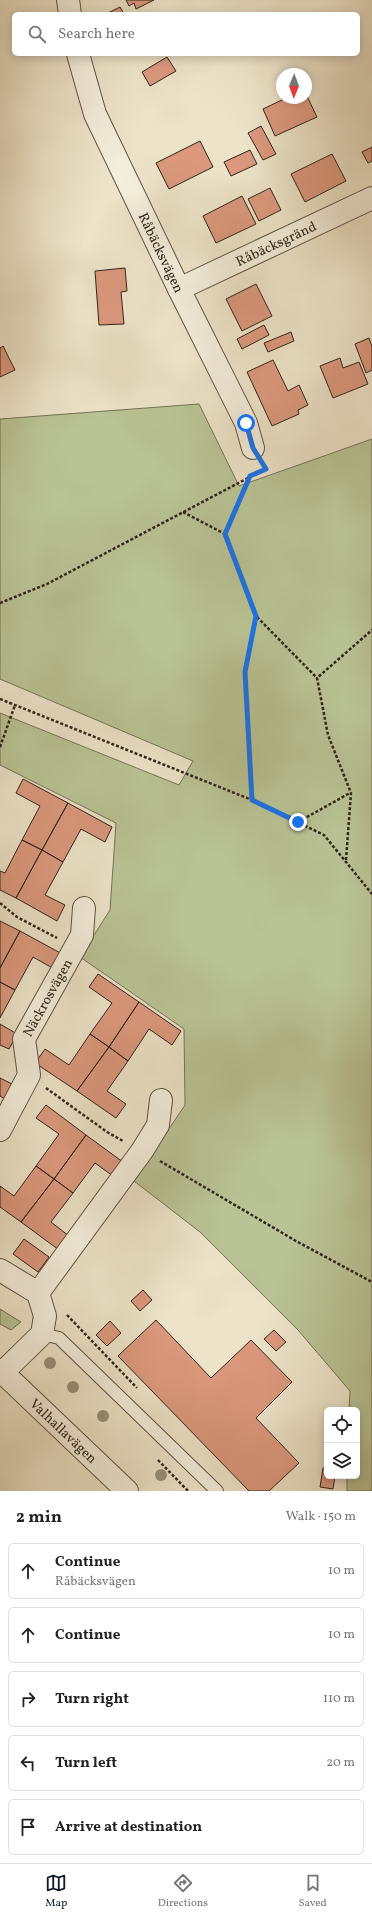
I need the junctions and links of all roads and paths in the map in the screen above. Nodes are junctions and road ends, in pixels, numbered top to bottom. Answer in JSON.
{"nodes":[{"id":1,"x":68,"y":0,"type":"edge"},
{"id":2,"x":70,"y":12,"type":"edge"},
{"id":3,"x":79,"y":56,"type":"edge"},
{"id":4,"x":372,"y":198,"type":"edge"},
{"id":5,"x":179,"y":289,"type":"junction"},
{"id":6,"x":253,"y":448,"type":"joint"},
{"id":7,"x":250,"y":476,"type":"junction"},
{"id":8,"x":183,"y":512,"type":"junction"},
{"id":9,"x":225,"y":534,"type":"junction"},
{"id":10,"x":0,"y":603,"type":"edge"},
{"id":11,"x":256,"y":616,"type":"junction"},
{"id":12,"x":372,"y":630,"type":"edge"},
{"id":13,"x":317,"y":678,"type":"junction"},
{"id":14,"x":0,"y":699,"type":"edge"},
{"id":15,"x":16,"y":705,"type":"junction"},
{"id":16,"x":0,"y":747,"type":"edge"},
{"id":17,"x":351,"y":793,"type":"junction"},
{"id":18,"x":252,"y":800,"type":"junction"},
{"id":19,"x":298,"y":822,"type":"junction"},
{"id":20,"x":346,"y":860,"type":"junction"},
{"id":21,"x":372,"y":894,"type":"edge"},
{"id":22,"x":0,"y":903,"type":"edge"},
{"id":23,"x":84,"y":908,"type":"dead end"},
{"id":24,"x":75,"y":947,"type":"junction"},
{"id":25,"x":29,"y":1075,"type":"junction"},
{"id":26,"x":161,"y":1100,"type":"dead end"},
{"id":27,"x":0,"y":1130,"type":"edge"},
{"id":28,"x":142,"y":1151,"type":"junction"},
{"id":29,"x":0,"y":1270,"type":"edge"},
{"id":30,"x":372,"y":1282,"type":"edge"},
{"id":31,"x":38,"y":1293,"type":"junction"},
{"id":32,"x":42,"y":1334,"type":"junction"},
{"id":33,"x":2,"y":1371,"type":"edge"},
{"id":34,"x":127,"y":1491,"type":"edge"},
{"id":35,"x":217,"y":1491,"type":"edge"}],
"edges":[{"from":1,"to":2,"type":"street"},
{"from":3,"to":5,"type":"street","name":"Råbäcksvägen"},
{"from":4,"to":5,"type":"street","name":"Råbäcksgränd"},
{"from":5,"to":6,"type":"street","name":"Råbäcksvägen"},
{"from":6,"to":7,"type":"path"},
{"from":7,"to":8,"type":"path"},
{"from":7,"to":9,"type":"path"},
{"from":8,"to":9,"type":"path"},
{"from":8,"to":10,"type":"path"},
{"from":9,"to":11,"type":"path"},
{"from":11,"to":13,"type":"path"},
{"from":11,"to":18,"type":"path"},
{"from":12,"to":13,"type":"path"},
{"from":13,"to":17,"type":"path"},
{"from":14,"to":15,"type":"path"},
{"from":15,"to":16,"type":"path"},
{"from":15,"to":18,"type":"path"},
{"from":17,"to":19,"type":"path"},
{"from":17,"to":20,"type":"path"},
{"from":18,"to":19,"type":"path"},
{"from":19,"to":20,"type":"path"},
{"from":20,"to":21,"type":"path"},
{"from":22,"to":24,"type":"path"},
{"from":23,"to":24,"type":"street","name":"Näckrosvägen"},
{"from":24,"to":25,"type":"street","name":"Näckrosvägen"},
{"from":25,"to":27,"type":"street"},
{"from":25,"to":28,"type":"path"},
{"from":26,"to":28,"type":"street"},
{"from":28,"to":30,"type":"path"},
{"from":28,"to":31,"type":"street"},
{"from":29,"to":31,"type":"street"},
{"from":31,"to":32,"type":"street"},
{"from":32,"to":33,"type":"street"},
{"from":32,"to":35,"type":"lane"},
{"from":33,"to":34,"type":"street","name":"Valhallavägen"}]}
